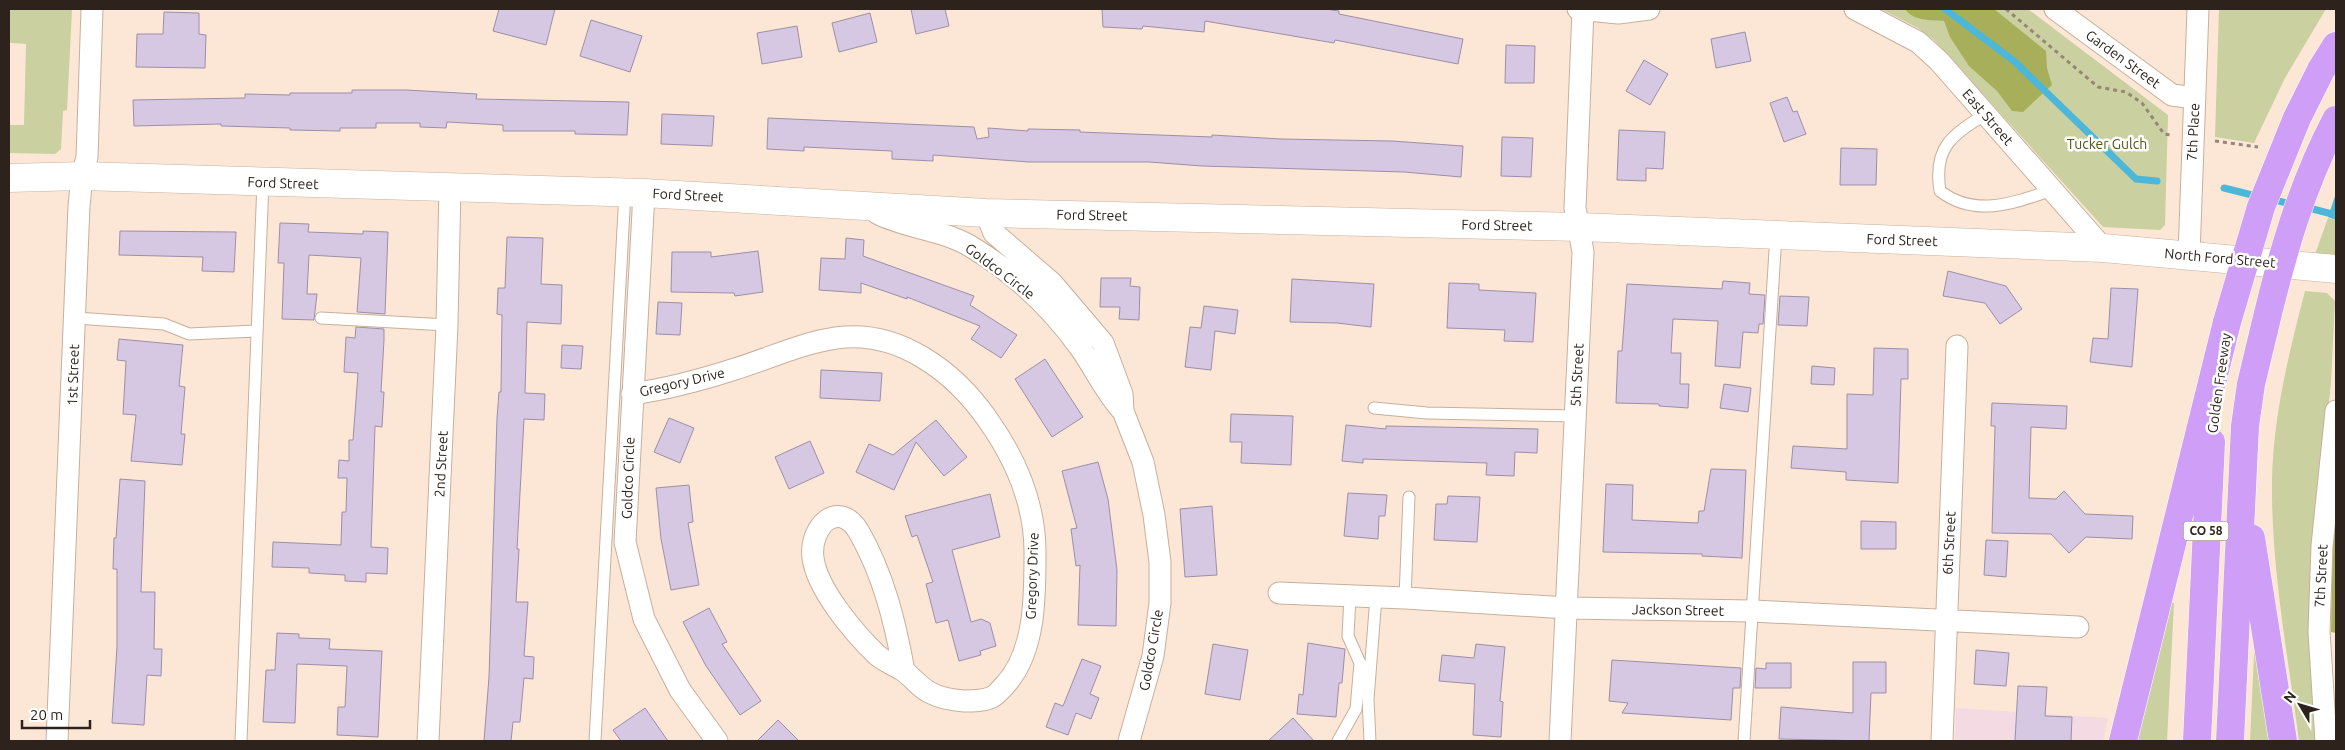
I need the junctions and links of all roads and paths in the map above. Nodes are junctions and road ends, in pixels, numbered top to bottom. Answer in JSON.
{"nodes":[{"id":1,"x":92,"y":9,"type":"edge"},
{"id":2,"x":1580,"y":9,"type":"edge"},
{"id":3,"x":1649,"y":9,"type":"edge"},
{"id":4,"x":1855,"y":9,"type":"edge"},
{"id":5,"x":2055,"y":9,"type":"edge"},
{"id":6,"x":2198,"y":9,"type":"edge"},
{"id":7,"x":2336,"y":46,"type":"edge"},
{"id":8,"x":2195,"y":98,"type":"junction"},
{"id":9,"x":1986,"y":114,"type":"junction"},
{"id":10,"x":2336,"y":120,"type":"edge"},
{"id":11,"x":82,"y":176,"type":"junction"},
{"id":12,"x":9,"y":178,"type":"edge"},
{"id":13,"x":263,"y":182,"type":"junction"},
{"id":14,"x":450,"y":187,"type":"junction"},
{"id":15,"x":2052,"y":190,"type":"junction"},
{"id":16,"x":634,"y":192,"type":"junction"},
{"id":17,"x":860,"y":204,"type":"junction"},
{"id":18,"x":986,"y":212,"type":"junction"},
{"id":19,"x":1580,"y":228,"type":"junction"},
{"id":20,"x":1776,"y":235,"type":"junction"},
{"id":21,"x":2103,"y":248,"type":"junction"},
{"id":22,"x":2188,"y":255,"type":"junction"},
{"id":23,"x":2336,"y":269,"type":"edge"},
{"id":24,"x":76,"y":318,"type":"junction"},
{"id":25,"x":321,"y":318,"type":"dead end"},
{"id":26,"x":2227,"y":322,"type":"junction"},
{"id":27,"x":447,"y":324,"type":"junction"},
{"id":28,"x":257,"y":331,"type":"junction"},
{"id":29,"x":1958,"y":346,"type":"dead end"},
{"id":30,"x":632,"y":394,"type":"junction"},
{"id":31,"x":1374,"y":408,"type":"dead end"},
{"id":32,"x":1123,"y":411,"type":"junction"},
{"id":33,"x":2336,"y":412,"type":"edge"},
{"id":34,"x":1575,"y":416,"type":"junction"},
{"id":35,"x":2242,"y":478,"type":"junction"},
{"id":36,"x":1409,"y":497,"type":"dead end"},
{"id":37,"x":1279,"y":593,"type":"dead end"},
{"id":38,"x":1350,"y":596,"type":"junction"},
{"id":39,"x":1376,"y":596,"type":"junction"},
{"id":40,"x":1405,"y":598,"type":"junction"},
{"id":41,"x":1566,"y":608,"type":"junction"},
{"id":42,"x":1752,"y":611,"type":"junction"},
{"id":43,"x":1945,"y":619,"type":"junction"},
{"id":44,"x":2078,"y":627,"type":"dead end"},
{"id":45,"x":904,"y":671,"type":"junction"},
{"id":46,"x":58,"y":741,"type":"edge"},
{"id":47,"x":241,"y":741,"type":"edge"},
{"id":48,"x":428,"y":741,"type":"edge"},
{"id":49,"x":595,"y":741,"type":"edge"},
{"id":50,"x":717,"y":741,"type":"edge"},
{"id":51,"x":1129,"y":741,"type":"edge"},
{"id":52,"x":1338,"y":741,"type":"edge"},
{"id":53,"x":1370,"y":741,"type":"edge"},
{"id":54,"x":1560,"y":741,"type":"edge"},
{"id":55,"x":1744,"y":741,"type":"edge"},
{"id":56,"x":1942,"y":741,"type":"edge"},
{"id":57,"x":2123,"y":741,"type":"edge"},
{"id":58,"x":2197,"y":741,"type":"edge"},
{"id":59,"x":2230,"y":741,"type":"edge"},
{"id":60,"x":2283,"y":741,"type":"edge"},
{"id":61,"x":2326,"y":741,"type":"edge"}],
"edges":[{"from":1,"to":11,"type":"street","name":"1st Street"},
{"from":2,"to":3,"type":"street"},
{"from":2,"to":19,"type":"street","name":"5th Street"},
{"from":4,"to":9,"type":"street","name":"East Street"},
{"from":5,"to":8,"type":"street","name":"Garden Street"},
{"from":6,"to":8,"type":"street","name":"7th Place"},
{"from":7,"to":26,"type":"highway","name":"Golden Freeway","number":"CO 58","bridge":true},
{"from":8,"to":22,"type":"street","name":"7th Place"},
{"from":9,"to":15,"type":"street","name":"East Street"},
{"from":9,"to":15,"type":"lane"},
{"from":10,"to":35,"type":"highway","number":"CO 58","bridge":true},
{"from":11,"to":12,"type":"street"},
{"from":11,"to":13,"type":"street","name":"Ford Street"},
{"from":11,"to":24,"type":"street","name":"1st Street"},
{"from":13,"to":14,"type":"street","name":"Ford Street"},
{"from":13,"to":28,"type":"lane"},
{"from":14,"to":16,"type":"street","name":"Ford Street"},
{"from":14,"to":27,"type":"street","name":"2nd Street"},
{"from":15,"to":21,"type":"street","name":"East Street"},
{"from":16,"to":17,"type":"street","name":"Ford Street"},
{"from":16,"to":30,"type":"street","name":"Goldco Circle"},
{"from":16,"to":49,"type":"lane"},
{"from":17,"to":18,"type":"street","name":"Ford Street"},
{"from":17,"to":32,"type":"street","name":"Goldco Circle"},
{"from":18,"to":19,"type":"street","name":"Ford Street"},
{"from":18,"to":32,"type":"street","name":"Goldco Circle"},
{"from":19,"to":20,"type":"street","name":"Ford Street"},
{"from":19,"to":34,"type":"street","name":"5th Street"},
{"from":20,"to":21,"type":"street","name":"Ford Street"},
{"from":20,"to":42,"type":"lane"},
{"from":21,"to":22,"type":"street","name":"North Ford Street"},
{"from":22,"to":23,"type":"street","name":"North Ford Street"},
{"from":24,"to":28,"type":"lane"},
{"from":24,"to":46,"type":"street","name":"1st Street"},
{"from":25,"to":27,"type":"lane"},
{"from":26,"to":57,"type":"highway"},
{"from":26,"to":58,"type":"highway","name":"Golden Freeway","number":"CO 58"},
{"from":27,"to":48,"type":"street","name":"2nd Street"},
{"from":28,"to":47,"type":"lane"},
{"from":29,"to":43,"type":"street","name":"6th Street"},
{"from":30,"to":45,"type":"street","name":"Gregory Drive"},
{"from":30,"to":50,"type":"street","name":"Goldco Circle"},
{"from":31,"to":34,"type":"lane"},
{"from":32,"to":51,"type":"street","name":"Goldco Circle"},
{"from":33,"to":61,"type":"street","name":"7th Street"},
{"from":34,"to":41,"type":"street","name":"5th Street"},
{"from":35,"to":59,"type":"highway","number":"CO 58"},
{"from":35,"to":60,"type":"highway"},
{"from":36,"to":40,"type":"lane"},
{"from":37,"to":38,"type":"street","name":"Jackson Street"},
{"from":38,"to":39,"type":"street","name":"Jackson Street"},
{"from":38,"to":52,"type":"lane"},
{"from":39,"to":40,"type":"street","name":"Jackson Street"},
{"from":39,"to":53,"type":"lane"},
{"from":40,"to":41,"type":"street","name":"Jackson Street"},
{"from":41,"to":42,"type":"street","name":"Jackson Street"},
{"from":41,"to":54,"type":"street","name":"5th Street"},
{"from":42,"to":43,"type":"street","name":"Jackson Street"},
{"from":42,"to":55,"type":"lane"},
{"from":43,"to":44,"type":"street","name":"Jackson Street"},
{"from":43,"to":56,"type":"street","name":"6th Street"},
{"from":45,"to":45,"type":"street","name":"Gregory Drive"}]}
